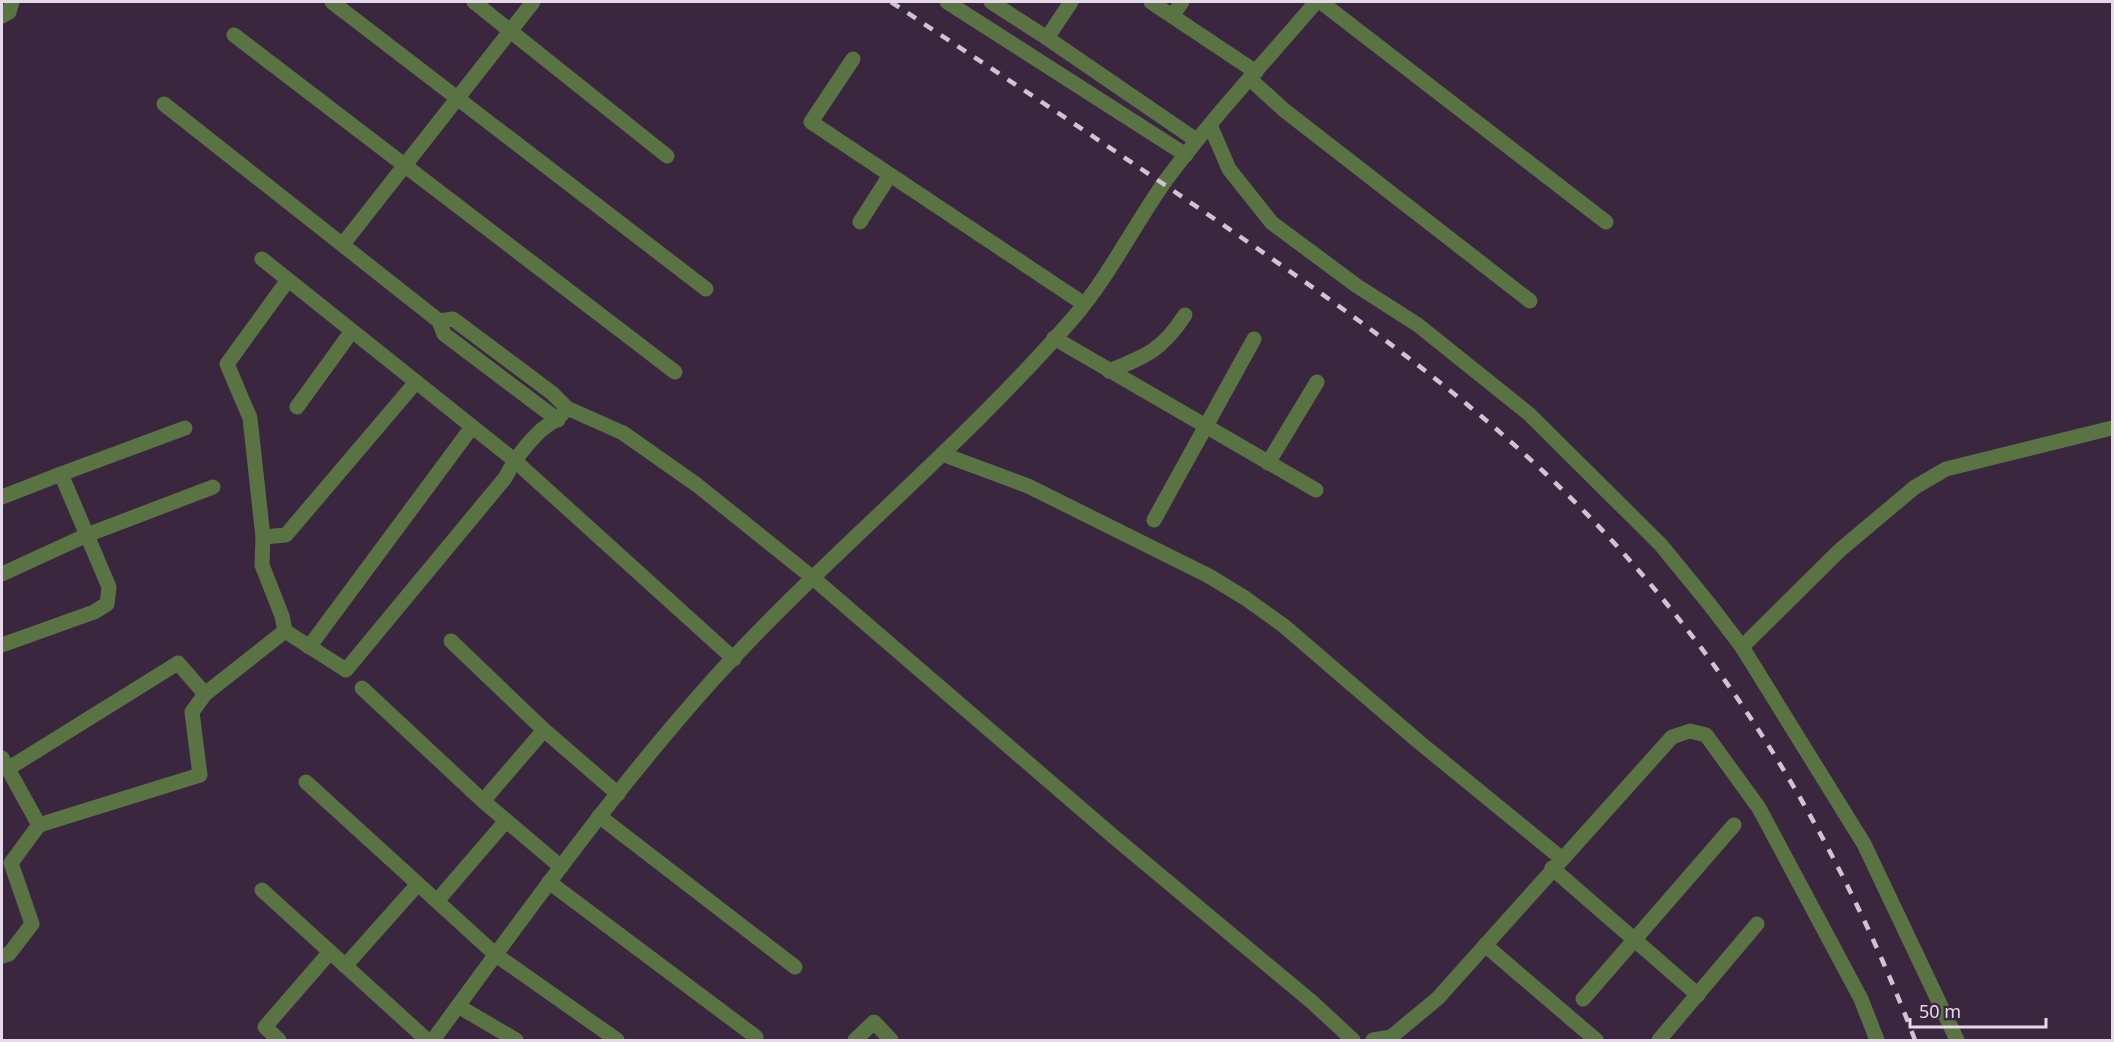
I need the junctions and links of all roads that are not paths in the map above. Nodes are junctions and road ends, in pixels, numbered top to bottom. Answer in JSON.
{"nodes":[{"id":1,"x":12,"y":2,"type":"edge"},
{"id":2,"x":332,"y":2,"type":"edge"},
{"id":3,"x":474,"y":2,"type":"edge"},
{"id":4,"x":533,"y":2,"type":"edge"},
{"id":5,"x":947,"y":2,"type":"edge"},
{"id":6,"x":991,"y":2,"type":"edge"},
{"id":7,"x":1071,"y":2,"type":"edge"},
{"id":8,"x":1151,"y":2,"type":"edge"},
{"id":9,"x":1182,"y":2,"type":"edge"},
{"id":10,"x":1316,"y":2,"type":"edge"},
{"id":11,"x":1321,"y":2,"type":"edge"},
{"id":12,"x":2,"y":16,"type":"edge"},
{"id":13,"x":1172,"y":16,"type":"junction"},
{"id":14,"x":511,"y":30,"type":"junction"},
{"id":15,"x":234,"y":35,"type":"dead end"},
{"id":16,"x":1047,"y":38,"type":"junction"},
{"id":17,"x":853,"y":59,"type":"dead end"},
{"id":18,"x":1253,"y":76,"type":"junction"},
{"id":19,"x":458,"y":100,"type":"junction"},
{"id":20,"x":165,"y":104,"type":"dead end"},
{"id":21,"x":1209,"y":125,"type":"junction"},
{"id":22,"x":1196,"y":141,"type":"junction"},
{"id":23,"x":1186,"y":155,"type":"junction"},
{"id":24,"x":667,"y":156,"type":"dead end"},
{"id":25,"x":404,"y":166,"type":"junction"},
{"id":26,"x":890,"y":175,"type":"junction"},
{"id":27,"x":860,"y":222,"type":"dead end"},
{"id":28,"x":1606,"y":222,"type":"dead end"},
{"id":29,"x":344,"y":244,"type":"junction"},
{"id":30,"x":262,"y":259,"type":"dead end"},
{"id":31,"x":288,"y":280,"type":"junction"},
{"id":32,"x":706,"y":289,"type":"dead end"},
{"id":33,"x":1530,"y":301,"type":"dead end"},
{"id":34,"x":1084,"y":304,"type":"junction"},
{"id":35,"x":1185,"y":315,"type":"dead end"},
{"id":36,"x":352,"y":331,"type":"junction"},
{"id":37,"x":1054,"y":338,"type":"junction"},
{"id":38,"x":1254,"y":339,"type":"dead end"},
{"id":39,"x":1109,"y":371,"type":"junction"},
{"id":40,"x":675,"y":372,"type":"dead end"},
{"id":41,"x":417,"y":382,"type":"junction"},
{"id":42,"x":1317,"y":382,"type":"dead end"},
{"id":43,"x":297,"y":407,"type":"dead end"},
{"id":44,"x":563,"y":414,"type":"junction"},
{"id":45,"x":472,"y":427,"type":"junction"},
{"id":46,"x":1205,"y":427,"type":"junction"},
{"id":47,"x":185,"y":428,"type":"dead end"},
{"id":48,"x":2112,"y":429,"type":"edge"},
{"id":49,"x":942,"y":454,"type":"junction"},
{"id":50,"x":514,"y":460,"type":"junction"},
{"id":51,"x":1268,"y":463,"type":"junction"},
{"id":52,"x":61,"y":474,"type":"junction"},
{"id":53,"x":213,"y":487,"type":"dead end"},
{"id":54,"x":1316,"y":490,"type":"dead end"},
{"id":55,"x":2,"y":497,"type":"edge"},
{"id":56,"x":1154,"y":520,"type":"dead end"},
{"id":57,"x":87,"y":535,"type":"junction"},
{"id":58,"x":263,"y":537,"type":"junction"},
{"id":59,"x":2,"y":574,"type":"edge"},
{"id":60,"x":813,"y":578,"type":"junction"},
{"id":61,"x":285,"y":631,"type":"junction"},
{"id":62,"x":451,"y":641,"type":"dead end"},
{"id":63,"x":2,"y":645,"type":"edge"},
{"id":64,"x":309,"y":647,"type":"junction"},
{"id":65,"x":1742,"y":647,"type":"junction"},
{"id":66,"x":734,"y":659,"type":"junction"},
{"id":67,"x":362,"y":688,"type":"dead end"},
{"id":68,"x":205,"y":694,"type":"junction"},
{"id":69,"x":544,"y":730,"type":"junction"},
{"id":70,"x":5,"y":763,"type":"edge"},
{"id":71,"x":306,"y":782,"type":"dead end"},
{"id":72,"x":618,"y":794,"type":"junction"},
{"id":73,"x":483,"y":801,"type":"junction"},
{"id":74,"x":599,"y":816,"type":"junction"},
{"id":75,"x":506,"y":821,"type":"junction"},
{"id":76,"x":39,"y":825,"type":"junction"},
{"id":77,"x":1734,"y":825,"type":"dead end"},
{"id":78,"x":1557,"y":863,"type":"junction"},
{"id":79,"x":561,"y":867,"type":"junction"},
{"id":80,"x":549,"y":882,"type":"junction"},
{"id":81,"x":418,"y":884,"type":"junction"},
{"id":82,"x":262,"y":890,"type":"dead end"},
{"id":83,"x":437,"y":901,"type":"junction"},
{"id":84,"x":1757,"y":924,"type":"dead end"},
{"id":85,"x":1634,"y":940,"type":"junction"},
{"id":86,"x":1485,"y":945,"type":"junction"},
{"id":87,"x":330,"y":952,"type":"junction"},
{"id":88,"x":496,"y":955,"type":"junction"},
{"id":89,"x":2,"y":956,"type":"edge"},
{"id":90,"x":345,"y":966,"type":"junction"},
{"id":91,"x":795,"y":967,"type":"dead end"},
{"id":92,"x":1698,"y":995,"type":"junction"},
{"id":93,"x":1583,"y":999,"type":"dead end"},
{"id":94,"x":458,"y":1006,"type":"junction"},
{"id":95,"x":756,"y":1037,"type":"dead end"},
{"id":96,"x":279,"y":1041,"type":"edge"},
{"id":97,"x":427,"y":1041,"type":"edge"},
{"id":98,"x":433,"y":1041,"type":"edge"},
{"id":99,"x":516,"y":1041,"type":"edge"},
{"id":100,"x":616,"y":1041,"type":"edge"},
{"id":101,"x":855,"y":1041,"type":"edge"},
{"id":102,"x":891,"y":1041,"type":"edge"},
{"id":103,"x":1353,"y":1041,"type":"edge"},
{"id":104,"x":1373,"y":1041,"type":"edge"},
{"id":105,"x":1596,"y":1041,"type":"edge"},
{"id":106,"x":1659,"y":1041,"type":"edge"},
{"id":107,"x":1877,"y":1041,"type":"edge"},
{"id":108,"x":1957,"y":1041,"type":"edge"}],
"edges":[{"from":1,"to":12,"type":"street"},
{"from":2,"to":19,"type":"street"},
{"from":3,"to":14,"type":"street"},
{"from":4,"to":14,"type":"street"},
{"from":5,"to":23,"type":"street"},
{"from":6,"to":16,"type":"street"},
{"from":7,"to":16,"type":"street"},
{"from":8,"to":13,"type":"street"},
{"from":9,"to":13,"type":"street"},
{"from":10,"to":18,"type":"street"},
{"from":11,"to":28,"type":"street"},
{"from":13,"to":18,"type":"street"},
{"from":14,"to":19,"type":"street"},
{"from":14,"to":24,"type":"street"},
{"from":15,"to":25,"type":"street"},
{"from":16,"to":22,"type":"street"},
{"from":17,"to":26,"type":"street"},
{"from":18,"to":21,"type":"street"},
{"from":18,"to":33,"type":"street"},
{"from":19,"to":25,"type":"street"},
{"from":19,"to":32,"type":"street"},
{"from":20,"to":29,"type":"street"},
{"from":21,"to":22,"type":"street"},
{"from":21,"to":65,"type":"street"},
{"from":22,"to":23,"type":"street"},
{"from":23,"to":34,"type":"street"},
{"from":25,"to":29,"type":"street"},
{"from":25,"to":40,"type":"street"},
{"from":26,"to":27,"type":"street"},
{"from":26,"to":34,"type":"street"},
{"from":29,"to":44,"type":"street"},
{"from":30,"to":31,"type":"street"},
{"from":31,"to":36,"type":"street"},
{"from":31,"to":58,"type":"street"},
{"from":34,"to":37,"type":"street"},
{"from":35,"to":39,"type":"street"},
{"from":36,"to":41,"type":"street"},
{"from":36,"to":43,"type":"street"},
{"from":37,"to":39,"type":"street"},
{"from":37,"to":49,"type":"street"},
{"from":38,"to":46,"type":"street"},
{"from":39,"to":46,"type":"street"},
{"from":41,"to":45,"type":"street"},
{"from":41,"to":58,"type":"street"},
{"from":42,"to":51,"type":"street"},
{"from":44,"to":50,"type":"street"},
{"from":44,"to":60,"type":"street"},
{"from":45,"to":50,"type":"street"},
{"from":45,"to":64,"type":"street"},
{"from":46,"to":51,"type":"street"},
{"from":46,"to":56,"type":"street"},
{"from":47,"to":52,"type":"street"},
{"from":48,"to":65,"type":"street"},
{"from":49,"to":60,"type":"street"},
{"from":49,"to":78,"type":"street"},
{"from":50,"to":64,"type":"street"},
{"from":50,"to":66,"type":"street"},
{"from":51,"to":54,"type":"street"},
{"from":52,"to":55,"type":"street"},
{"from":52,"to":57,"type":"street"},
{"from":53,"to":57,"type":"street"},
{"from":57,"to":59,"type":"street"},
{"from":57,"to":63,"type":"street"},
{"from":58,"to":61,"type":"street"},
{"from":60,"to":66,"type":"street"},
{"from":60,"to":103,"type":"street"},
{"from":61,"to":64,"type":"street"},
{"from":61,"to":68,"type":"street"},
{"from":62,"to":69,"type":"street"},
{"from":65,"to":108,"type":"street"},
{"from":66,"to":72,"type":"street"},
{"from":67,"to":73,"type":"street"},
{"from":68,"to":70,"type":"street"},
{"from":68,"to":76,"type":"street"},
{"from":69,"to":72,"type":"street"},
{"from":69,"to":73,"type":"street"},
{"from":70,"to":76,"type":"street"},
{"from":71,"to":81,"type":"street"},
{"from":72,"to":74,"type":"street"},
{"from":73,"to":75,"type":"street"},
{"from":74,"to":79,"type":"street"},
{"from":74,"to":91,"type":"street"},
{"from":75,"to":79,"type":"street"},
{"from":75,"to":83,"type":"street"},
{"from":76,"to":89,"type":"street"},
{"from":77,"to":85,"type":"street"},
{"from":78,"to":85,"type":"street"},
{"from":78,"to":86,"type":"street"},
{"from":78,"to":107,"type":"street"},
{"from":79,"to":80,"type":"street"},
{"from":80,"to":88,"type":"street"},
{"from":80,"to":95,"type":"street"},
{"from":81,"to":83,"type":"street"},
{"from":81,"to":90,"type":"street"},
{"from":82,"to":87,"type":"street"},
{"from":83,"to":88,"type":"street"},
{"from":84,"to":92,"type":"street"},
{"from":85,"to":92,"type":"street"},
{"from":85,"to":93,"type":"street"},
{"from":86,"to":104,"type":"street"},
{"from":86,"to":105,"type":"street"},
{"from":87,"to":90,"type":"street"},
{"from":87,"to":96,"type":"street"},
{"from":88,"to":94,"type":"street"},
{"from":88,"to":100,"type":"street"},
{"from":90,"to":97,"type":"street"},
{"from":92,"to":106,"type":"street"},
{"from":94,"to":98,"type":"street"},
{"from":94,"to":99,"type":"street"},
{"from":101,"to":102,"type":"street"}]}
